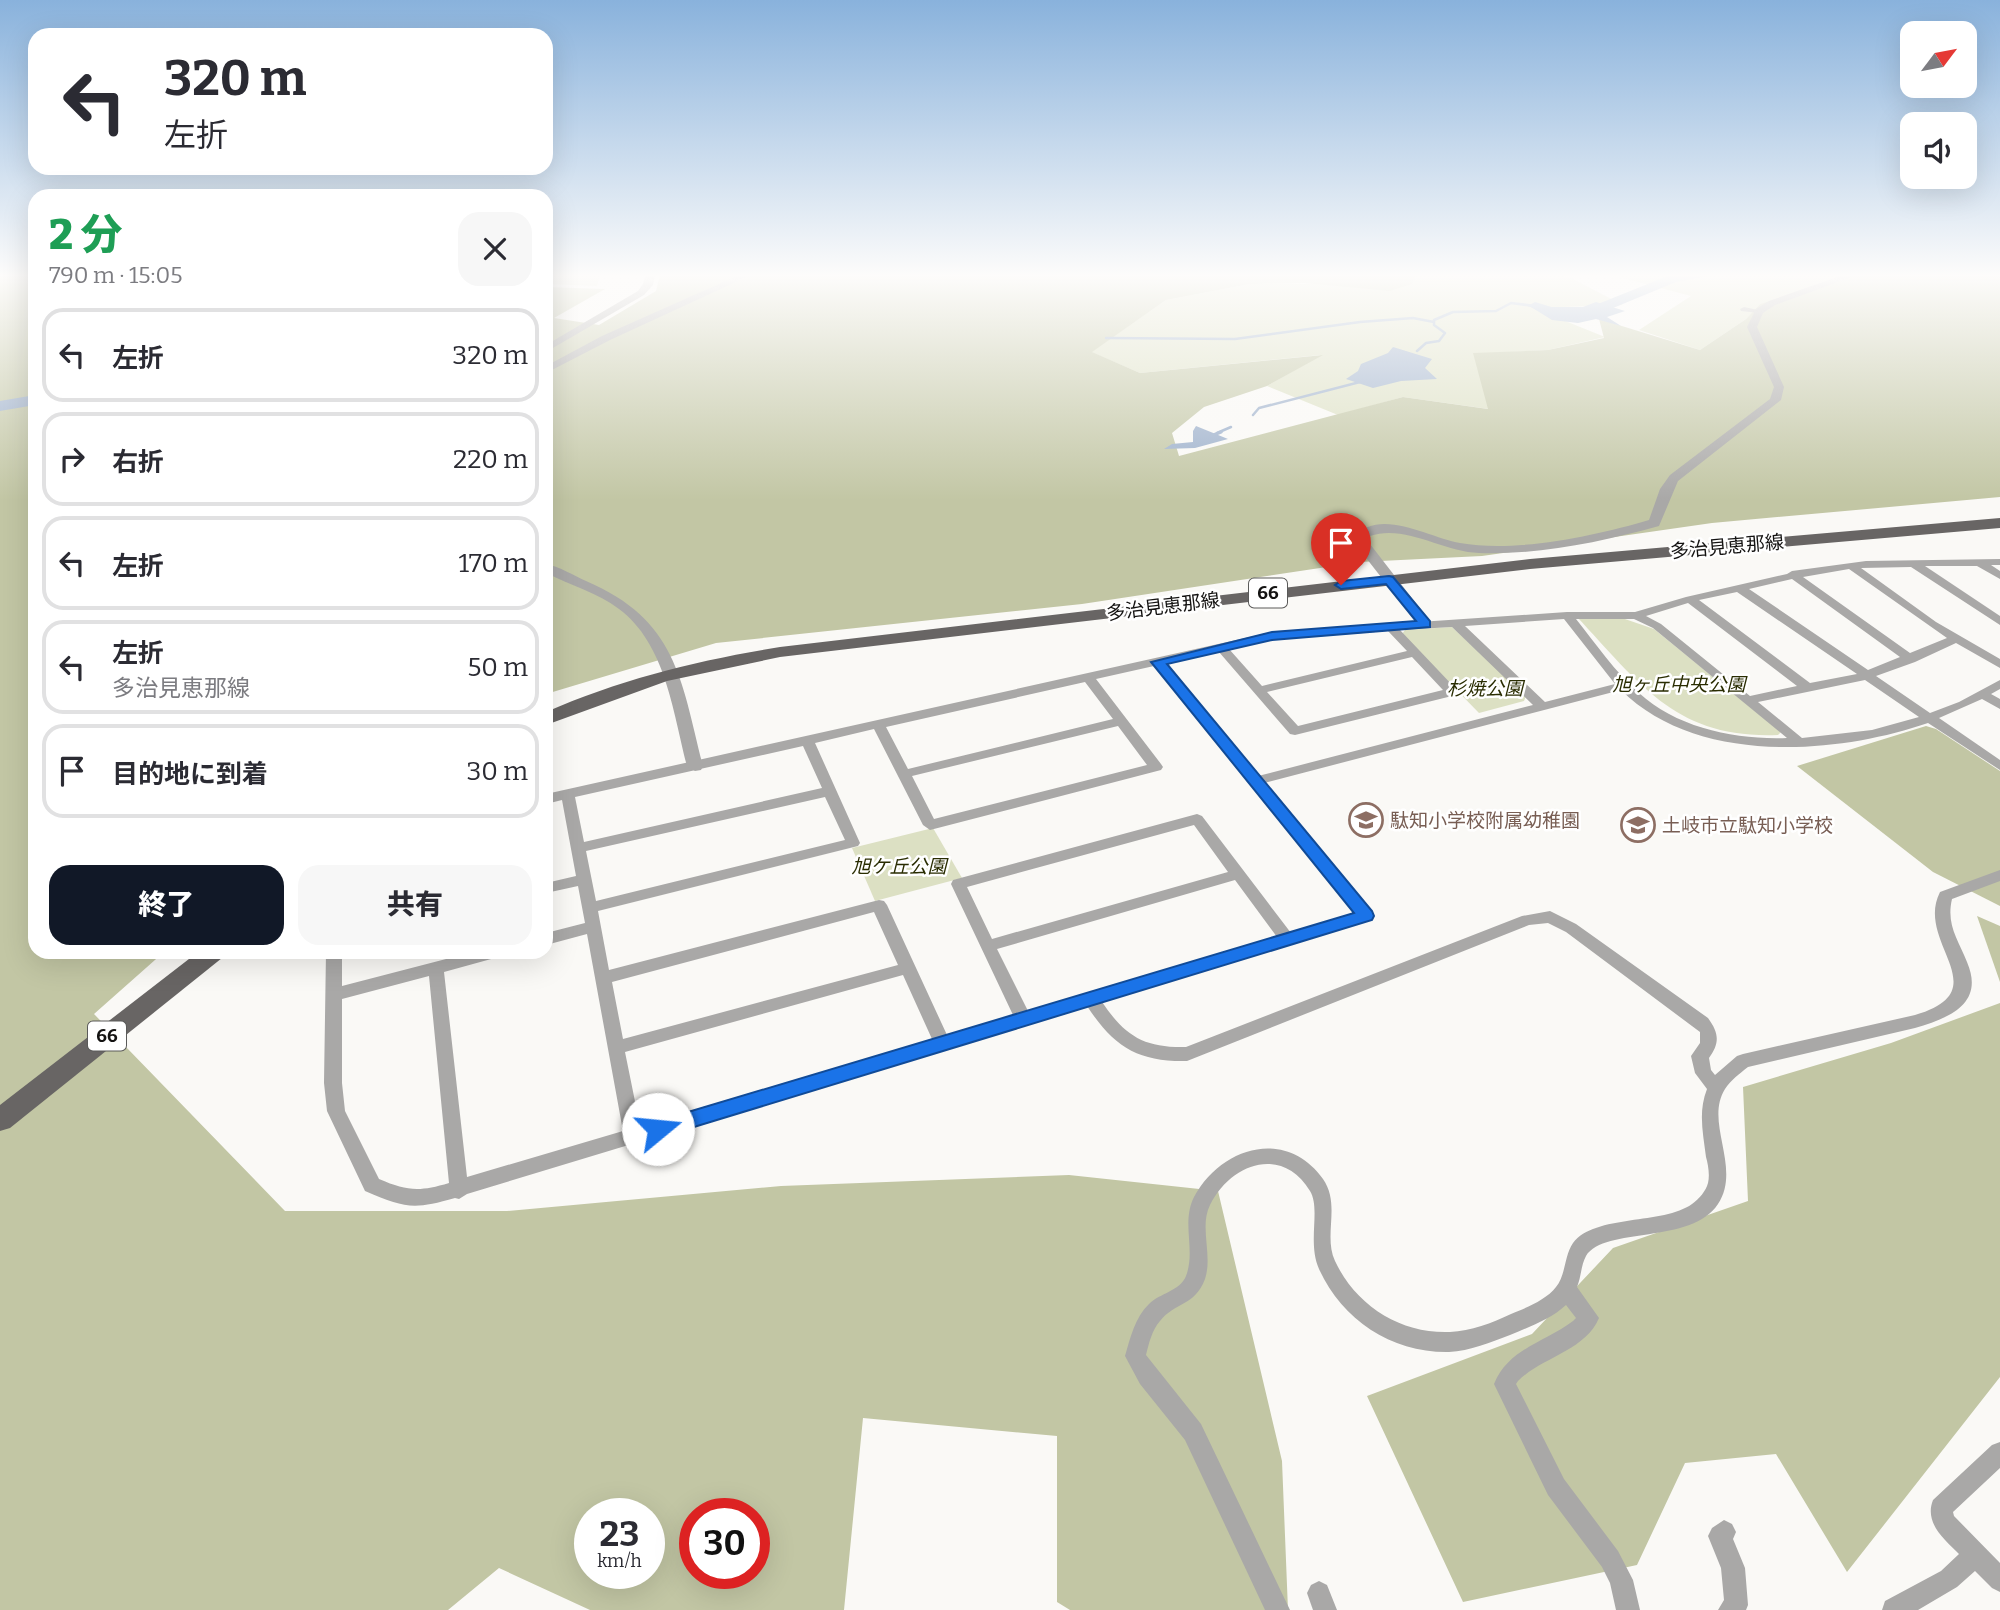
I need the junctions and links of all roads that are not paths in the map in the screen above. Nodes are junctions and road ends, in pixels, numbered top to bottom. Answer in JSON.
{"nodes":[{"id":1,"x":582,"y":350,"type":"edge"},
{"id":2,"x":1762,"y":350,"type":"edge"},
{"id":3,"x":553,"y":359,"type":"edge"},
{"id":4,"x":557,"y":361,"type":"junction"},
{"id":5,"x":553,"y":364,"type":"edge"},
{"id":6,"x":2000,"y":523,"type":"edge"},
{"id":7,"x":2000,"y":562,"type":"edge"},
{"id":8,"x":1912,"y":563,"type":"junction"},
{"id":9,"x":1981,"y":564,"type":"junction"},
{"id":10,"x":1850,"y":565,"type":"junction"},
{"id":11,"x":553,"y":571,"type":"edge"},
{"id":12,"x":1792,"y":575,"type":"junction"},
{"id":13,"x":2000,"y":576,"type":"edge"},
{"id":14,"x":1389,"y":580,"type":"junction"},
{"id":15,"x":1738,"y":587,"type":"junction"},
{"id":16,"x":1690,"y":599,"type":"junction"},
{"id":17,"x":1567,"y":615,"type":"junction"},
{"id":18,"x":1636,"y":616,"type":"junction"},
{"id":19,"x":2000,"y":621,"type":"edge"},
{"id":20,"x":1454,"y":622,"type":"junction"},
{"id":21,"x":1425,"y":624,"type":"junction"},
{"id":22,"x":1390,"y":627,"type":"junction"},
{"id":23,"x":1955,"y":639,"type":"junction"},
{"id":24,"x":1221,"y":647,"type":"junction"},
{"id":25,"x":1415,"y":653,"type":"junction"},
{"id":26,"x":1910,"y":659,"type":"junction"},
{"id":27,"x":1157,"y":662,"type":"junction"},
{"id":28,"x":2000,"y":664,"type":"edge"},
{"id":29,"x":670,"y":672,"type":"junction"},
{"id":30,"x":1865,"y":676,"type":"junction"},
{"id":31,"x":1088,"y":677,"type":"junction"},
{"id":32,"x":2000,"y":684,"type":"edge"},
{"id":33,"x":1625,"y":685,"type":"junction"},
{"id":34,"x":1809,"y":689,"type":"junction"},
{"id":35,"x":1259,"y":690,"type":"junction"},
{"id":36,"x":1984,"y":695,"type":"junction"},
{"id":37,"x":1747,"y":700,"type":"junction"},
{"id":38,"x":2000,"y":705,"type":"edge"},
{"id":39,"x":1543,"y":707,"type":"junction"},
{"id":40,"x":553,"y":716,"type":"edge"},
{"id":41,"x":1932,"y":719,"type":"junction"},
{"id":42,"x":1121,"y":721,"type":"junction"},
{"id":43,"x":878,"y":724,"type":"junction"},
{"id":44,"x":807,"y":740,"type":"junction"},
{"id":45,"x":1798,"y":741,"type":"junction"},
{"id":46,"x":695,"y":766,"type":"junction"},
{"id":47,"x":2000,"y":766,"type":"edge"},
{"id":48,"x":903,"y":774,"type":"junction"},
{"id":49,"x":1256,"y":781,"type":"junction"},
{"id":50,"x":830,"y":791,"type":"junction"},
{"id":51,"x":568,"y":794,"type":"junction"},
{"id":52,"x":553,"y":797,"type":"edge"},
{"id":53,"x":578,"y":848,"type":"junction"},
{"id":54,"x":1238,"y":874,"type":"junction"},
{"id":55,"x":2000,"y":875,"type":"edge"},
{"id":56,"x":584,"y":879,"type":"junction"},
{"id":57,"x":553,"y":886,"type":"edge"},
{"id":58,"x":589,"y":908,"type":"junction"},
{"id":59,"x":593,"y":927,"type":"junction"},
{"id":60,"x":553,"y":937,"type":"edge"},
{"id":61,"x":1288,"y":941,"type":"junction"},
{"id":62,"x":987,"y":946,"type":"junction"},
{"id":63,"x":205,"y":959,"type":"edge"},
{"id":64,"x":334,"y":959,"type":"edge"},
{"id":65,"x":470,"y":959,"type":"edge"},
{"id":66,"x":436,"y":968,"type":"junction"},
{"id":67,"x":908,"y":968,"type":"junction"},
{"id":68,"x":603,"y":978,"type":"junction"},
{"id":69,"x":332,"y":995,"type":"junction"},
{"id":70,"x":1092,"y":1000,"type":"junction"},
{"id":71,"x":1024,"y":1020,"type":"junction"},
{"id":72,"x":943,"y":1044,"type":"junction"},
{"id":73,"x":616,"y":1048,"type":"junction"},
{"id":74,"x":1715,"y":1086,"type":"junction"},
{"id":75,"x":0,"y":1120,"type":"edge"},
{"id":76,"x":633,"y":1137,"type":"junction"},
{"id":77,"x":459,"y":1191,"type":"junction"},
{"id":78,"x":1566,"y":1289,"type":"junction"},
{"id":79,"x":2000,"y":1453,"type":"edge"},
{"id":80,"x":1724,"y":1532,"type":"dead end"},
{"id":81,"x":1974,"y":1556,"type":"junction"},
{"id":82,"x":2000,"y":1580,"type":"edge"},
{"id":83,"x":1278,"y":1610,"type":"edge"},
{"id":84,"x":1628,"y":1610,"type":"edge"},
{"id":85,"x":1730,"y":1610,"type":"edge"},
{"id":86,"x":1894,"y":1610,"type":"edge"}],
"edges":[{"from":1,"to":4,"type":"street"},
{"from":2,"to":14,"type":"street"},
{"from":3,"to":4,"type":"street"},
{"from":4,"to":5,"type":"street"},
{"from":6,"to":14,"type":"main road","name":"多治見恵那線","number":"66"},
{"from":7,"to":9,"type":"street"},
{"from":8,"to":9,"type":"street"},
{"from":8,"to":10,"type":"street"},
{"from":8,"to":19,"type":"street"},
{"from":9,"to":13,"type":"street"},
{"from":10,"to":12,"type":"street"},
{"from":10,"to":23,"type":"street"},
{"from":11,"to":29,"type":"street"},
{"from":12,"to":15,"type":"street"},
{"from":12,"to":26,"type":"street"},
{"from":14,"to":21,"type":"street"},
{"from":14,"to":29,"type":"main road","name":"多治見恵那線","number":"66"},
{"from":15,"to":16,"type":"street"},
{"from":15,"to":30,"type":"street"},
{"from":16,"to":18,"type":"street"},
{"from":16,"to":34,"type":"street"},
{"from":17,"to":18,"type":"street"},
{"from":17,"to":20,"type":"street"},
{"from":17,"to":33,"type":"street"},
{"from":18,"to":37,"type":"street"},
{"from":20,"to":21,"type":"street"},
{"from":20,"to":39,"type":"street"},
{"from":21,"to":22,"type":"street"},
{"from":22,"to":24,"type":"street"},
{"from":22,"to":25,"type":"street"},
{"from":23,"to":26,"type":"street"},
{"from":23,"to":28,"type":"street"},
{"from":24,"to":27,"type":"street"},
{"from":24,"to":35,"type":"street"},
{"from":25,"to":35,"type":"street"},
{"from":25,"to":35,"type":"street"},
{"from":26,"to":30,"type":"street"},
{"from":27,"to":31,"type":"street"},
{"from":27,"to":49,"type":"street"},
{"from":29,"to":40,"type":"main road","name":"多治見恵那線","number":"66"},
{"from":29,"to":46,"type":"street"},
{"from":30,"to":34,"type":"street"},
{"from":30,"to":41,"type":"street"},
{"from":31,"to":42,"type":"street"},
{"from":31,"to":43,"type":"street"},
{"from":32,"to":36,"type":"street"},
{"from":33,"to":39,"type":"street"},
{"from":33,"to":45,"type":"street"},
{"from":34,"to":37,"type":"street"},
{"from":36,"to":38,"type":"street"},
{"from":36,"to":41,"type":"street"},
{"from":37,"to":45,"type":"street"},
{"from":39,"to":49,"type":"street"},
{"from":41,"to":45,"type":"street"},
{"from":41,"to":47,"type":"street"},
{"from":42,"to":48,"type":"street"},
{"from":42,"to":48,"type":"street"},
{"from":43,"to":44,"type":"street"},
{"from":43,"to":48,"type":"street"},
{"from":44,"to":46,"type":"street"},
{"from":44,"to":50,"type":"street"},
{"from":46,"to":51,"type":"street"},
{"from":49,"to":61,"type":"street"},
{"from":50,"to":53,"type":"street"},
{"from":50,"to":58,"type":"street"},
{"from":51,"to":52,"type":"street"},
{"from":51,"to":53,"type":"street"},
{"from":53,"to":56,"type":"street"},
{"from":54,"to":61,"type":"street"},
{"from":54,"to":62,"type":"street"},
{"from":54,"to":62,"type":"street"},
{"from":55,"to":74,"type":"street"},
{"from":56,"to":57,"type":"street"},
{"from":56,"to":58,"type":"street"},
{"from":58,"to":59,"type":"street"},
{"from":59,"to":60,"type":"street"},
{"from":59,"to":68,"type":"street"},
{"from":61,"to":70,"type":"street"},
{"from":62,"to":71,"type":"street"},
{"from":63,"to":75,"type":"main road","number":"66"},
{"from":64,"to":69,"type":"street"},
{"from":65,"to":66,"type":"street"},
{"from":66,"to":69,"type":"street"},
{"from":66,"to":77,"type":"street"},
{"from":67,"to":68,"type":"street"},
{"from":67,"to":72,"type":"street"},
{"from":67,"to":73,"type":"street"},
{"from":68,"to":73,"type":"street"},
{"from":69,"to":77,"type":"street"},
{"from":70,"to":71,"type":"street"},
{"from":70,"to":74,"type":"street"},
{"from":71,"to":72,"type":"street"},
{"from":72,"to":76,"type":"street"},
{"from":73,"to":76,"type":"street"},
{"from":74,"to":78,"type":"street"},
{"from":76,"to":77,"type":"street"},
{"from":78,"to":83,"type":"street"},
{"from":78,"to":84,"type":"street"},
{"from":79,"to":81,"type":"street"},
{"from":80,"to":85,"type":"street"},
{"from":81,"to":82,"type":"street"},
{"from":81,"to":86,"type":"street"}]}
